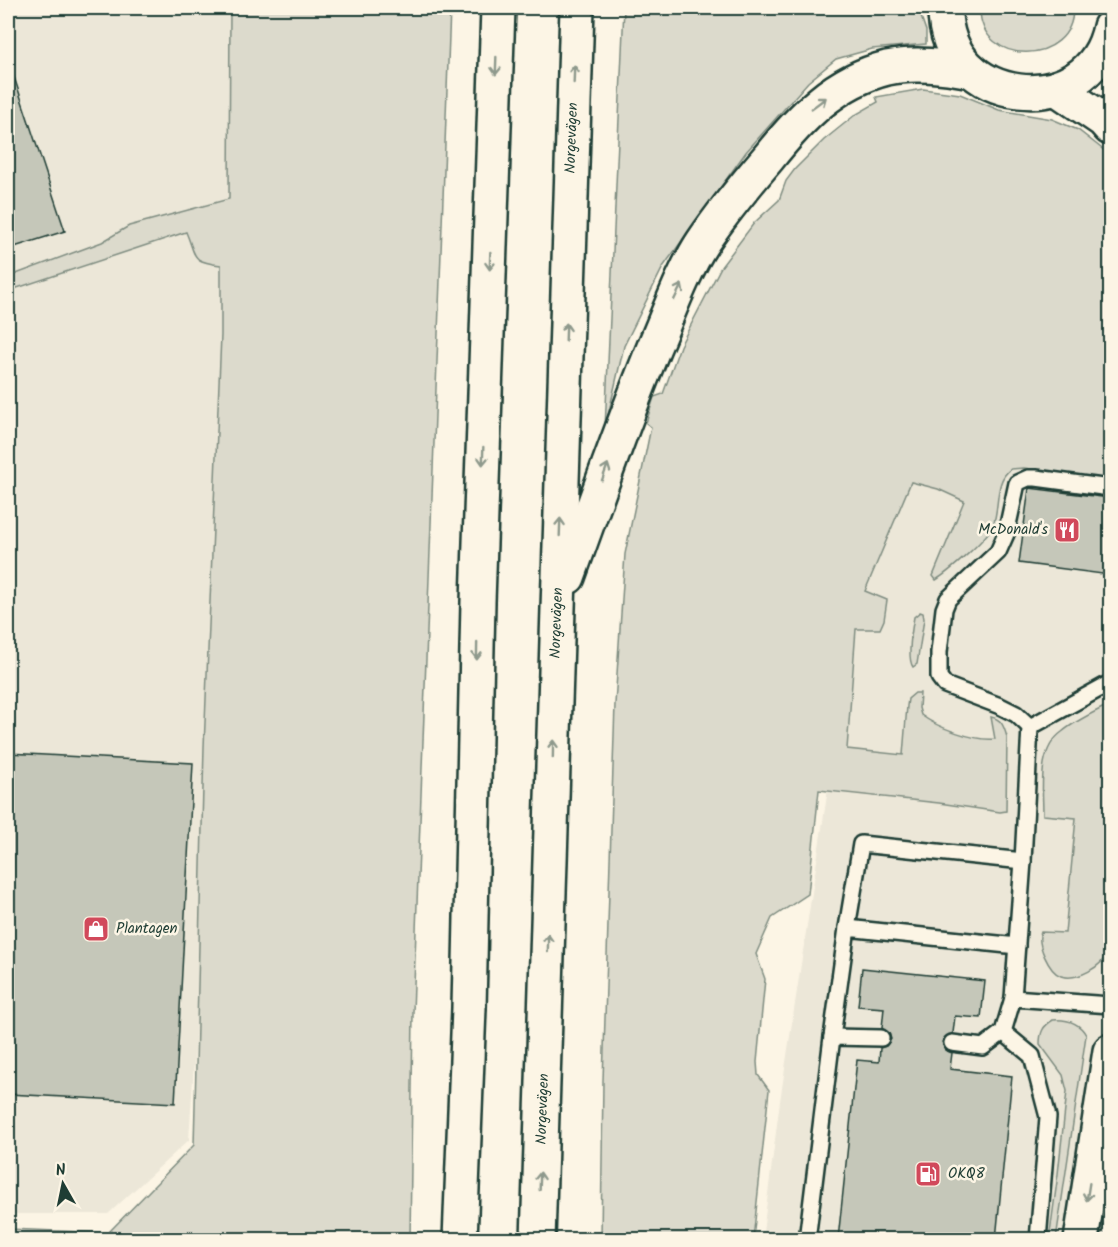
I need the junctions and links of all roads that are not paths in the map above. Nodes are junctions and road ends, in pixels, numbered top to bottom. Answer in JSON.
{"nodes":[{"id":1,"x":498,"y":8,"type":"edge"},
{"id":2,"x":577,"y":8,"type":"edge"},
{"id":3,"x":945,"y":8,"type":"edge"},
{"id":4,"x":1109,"y":39,"type":"edge"},
{"id":5,"x":972,"y":71,"type":"junction"},
{"id":6,"x":1056,"y":88,"type":"junction"},
{"id":7,"x":1110,"y":128,"type":"edge"},
{"id":8,"x":1110,"y":488,"type":"edge"},
{"id":9,"x":557,"y":606,"type":"junction"},
{"id":10,"x":1110,"y":683,"type":"edge"},
{"id":11,"x":1030,"y":727,"type":"junction"},
{"id":12,"x":1023,"y":861,"type":"junction"},
{"id":13,"x":848,"y":928,"type":"junction"},
{"id":14,"x":1017,"y":946,"type":"junction"},
{"id":15,"x":1013,"y":998,"type":"junction"},
{"id":16,"x":1110,"y":1005,"type":"edge"},
{"id":17,"x":1004,"y":1032,"type":"junction"},
{"id":18,"x":832,"y":1037,"type":"junction"},
{"id":19,"x":881,"y":1038,"type":"dead end"},
{"id":20,"x":952,"y":1043,"type":"dead end"},
{"id":21,"x":1110,"y":1051,"type":"edge"},
{"id":22,"x":460,"y":1239,"type":"edge"},
{"id":23,"x":538,"y":1239,"type":"edge"},
{"id":24,"x":807,"y":1239,"type":"edge"},
{"id":25,"x":1038,"y":1239,"type":"edge"},
{"id":26,"x":1081,"y":1239,"type":"edge"}],
"edges":[{"from":1,"to":22,"type":"main road","one_way":true},
{"from":9,"to":2,"type":"main road","name":"Norgevägen","one_way":true},
{"from":3,"to":5,"type":"main road"},
{"from":4,"to":6,"type":"main road"},
{"from":5,"to":6,"type":"main road"},
{"from":9,"to":5,"type":"main road","one_way":true},
{"from":6,"to":7,"type":"main road"},
{"from":8,"to":11,"type":"lane"},
{"from":23,"to":9,"type":"main road","name":"Norgevägen","one_way":true},
{"from":10,"to":11,"type":"lane"},
{"from":11,"to":12,"type":"lane"},
{"from":12,"to":13,"type":"lane"},
{"from":12,"to":14,"type":"lane"},
{"from":13,"to":14,"type":"lane"},
{"from":13,"to":18,"type":"lane"},
{"from":14,"to":15,"type":"lane"},
{"from":15,"to":16,"type":"lane"},
{"from":15,"to":17,"type":"lane"},
{"from":17,"to":20,"type":"lane"},
{"from":17,"to":25,"type":"lane"},
{"from":18,"to":19,"type":"lane"},
{"from":18,"to":24,"type":"lane"},
{"from":21,"to":26,"type":"main road","one_way":true}]}
